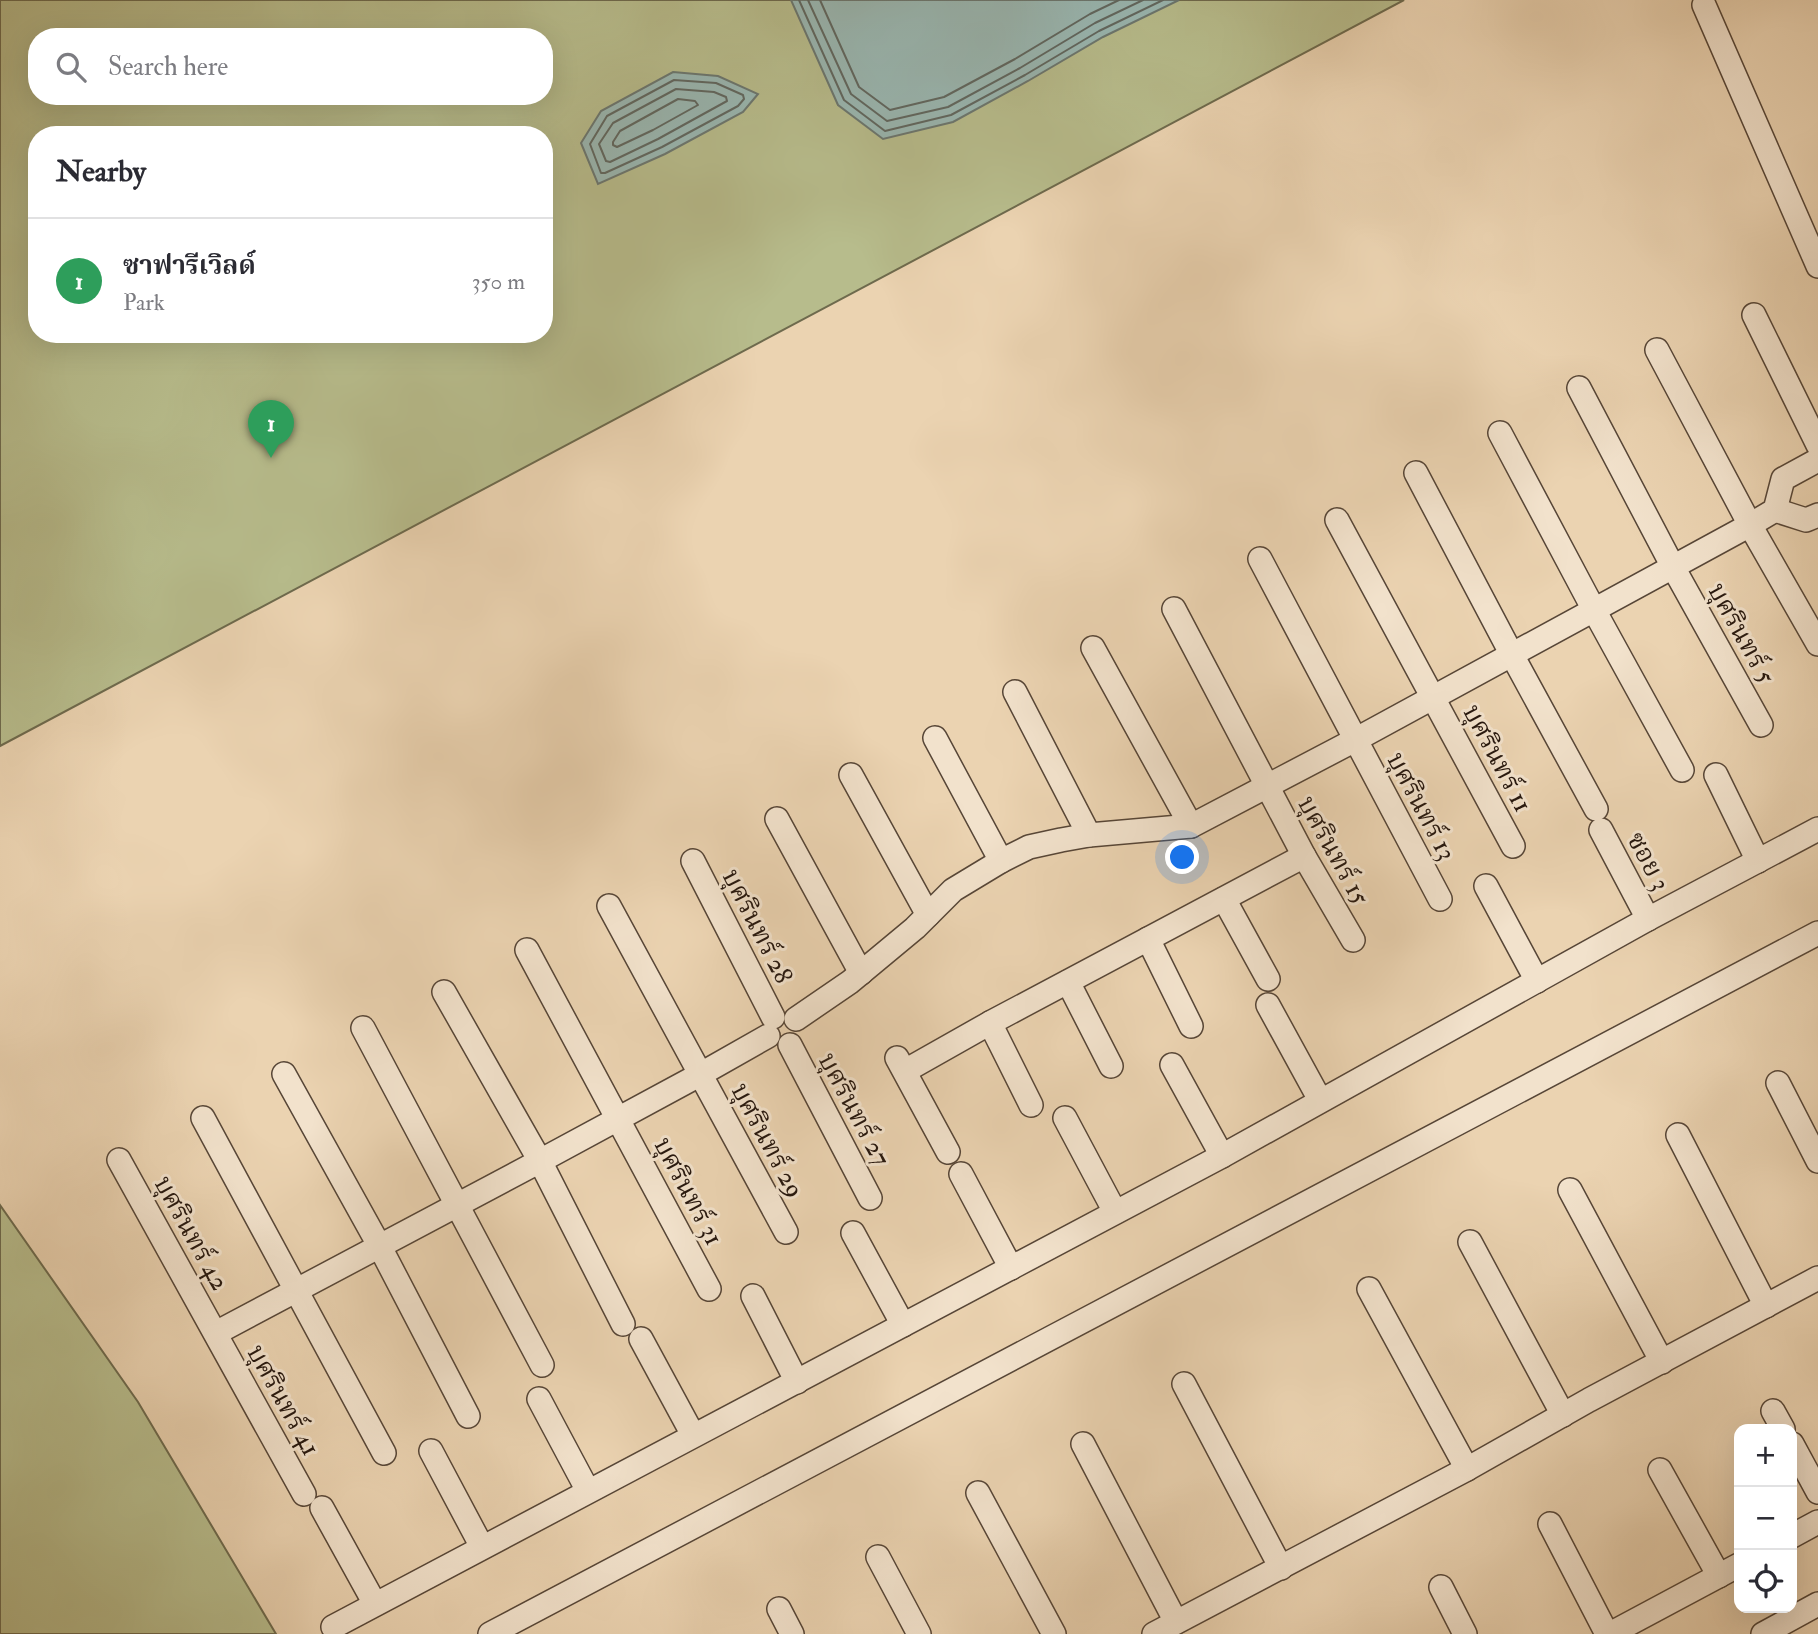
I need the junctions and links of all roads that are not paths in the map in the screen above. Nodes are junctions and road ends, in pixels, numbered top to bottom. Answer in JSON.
{"nodes":[{"id":1,"x":1704,"y":5,"type":"dead end"},
{"id":2,"x":1818,"y":266,"type":"edge"},
{"id":3,"x":1754,"y":314,"type":"dead end"},
{"id":4,"x":1657,"y":350,"type":"dead end"},
{"id":5,"x":1579,"y":388,"type":"dead end"},
{"id":6,"x":1500,"y":433,"type":"dead end"},
{"id":7,"x":1818,"y":445,"type":"edge"},
{"id":8,"x":1818,"y":460,"type":"edge"},
{"id":9,"x":1416,"y":473,"type":"dead end"},
{"id":10,"x":1775,"y":510,"type":"junction"},
{"id":11,"x":1818,"y":515,"type":"edge"},
{"id":12,"x":1337,"y":520,"type":"dead end"},
{"id":13,"x":1750,"y":525,"type":"junction"},
{"id":14,"x":1260,"y":559,"type":"dead end"},
{"id":15,"x":1673,"y":567,"type":"junction"},
{"id":16,"x":1174,"y":609,"type":"dead end"},
{"id":17,"x":1594,"y":610,"type":"junction"},
{"id":18,"x":1818,"y":645,"type":"edge"},
{"id":19,"x":1093,"y":648,"type":"dead end"},
{"id":20,"x":1512,"y":655,"type":"junction"},
{"id":21,"x":1015,"y":692,"type":"dead end"},
{"id":22,"x":1434,"y":697,"type":"junction"},
{"id":23,"x":1761,"y":725,"type":"dead end"},
{"id":24,"x":935,"y":738,"type":"dead end"},
{"id":25,"x":1355,"y":740,"type":"junction"},
{"id":26,"x":1682,"y":770,"type":"dead end"},
{"id":27,"x":851,"y":775,"type":"dead end"},
{"id":28,"x":1716,"y":775,"type":"dead end"},
{"id":29,"x":1267,"y":786,"type":"junction"},
{"id":30,"x":777,"y":819,"type":"dead end"},
{"id":31,"x":1191,"y":826,"type":"junction"},
{"id":32,"x":1818,"y":829,"type":"edge"},
{"id":33,"x":1089,"y":835,"type":"junction"},
{"id":34,"x":1513,"y":846,"type":"dead end"},
{"id":35,"x":1304,"y":856,"type":"junction"},
{"id":36,"x":693,"y":861,"type":"dead end"},
{"id":37,"x":1001,"y":861,"type":"junction"},
{"id":38,"x":1758,"y":861,"type":"junction"},
{"id":39,"x":1486,"y":886,"type":"dead end"},
{"id":40,"x":1224,"y":898,"type":"junction"},
{"id":41,"x":1440,"y":899,"type":"dead end"},
{"id":42,"x":609,"y":906,"type":"dead end"},
{"id":43,"x":928,"y":915,"type":"junction"},
{"id":44,"x":1648,"y":919,"type":"junction"},
{"id":45,"x":1818,"y":933,"type":"edge"},
{"id":46,"x":1148,"y":939,"type":"junction"},
{"id":47,"x":1353,"y":940,"type":"dead end"},
{"id":48,"x":527,"y":950,"type":"dead end"},
{"id":49,"x":861,"y":973,"type":"junction"},
{"id":50,"x":1268,"y":979,"type":"dead end"},
{"id":51,"x":1537,"y":981,"type":"junction"},
{"id":52,"x":1068,"y":982,"type":"junction"},
{"id":53,"x":444,"y":992,"type":"dead end"},
{"id":54,"x":1269,"y":1005,"type":"dead end"},
{"id":55,"x":990,"y":1023,"type":"junction"},
{"id":56,"x":779,"y":1024,"type":"junction"},
{"id":57,"x":1191,"y":1026,"type":"dead end"},
{"id":58,"x":363,"y":1028,"type":"dead end"},
{"id":59,"x":1172,"y":1065,"type":"dead end"},
{"id":60,"x":1111,"y":1066,"type":"dead end"},
{"id":61,"x":284,"y":1074,"type":"dead end"},
{"id":62,"x":701,"y":1074,"type":"junction"},
{"id":63,"x":1778,"y":1083,"type":"dead end"},
{"id":64,"x":1320,"y":1100,"type":"junction"},
{"id":65,"x":1031,"y":1105,"type":"dead end"},
{"id":66,"x":203,"y":1118,"type":"dead end"},
{"id":67,"x":618,"y":1118,"type":"junction"},
{"id":68,"x":1065,"y":1118,"type":"dead end"},
{"id":69,"x":1678,"y":1135,"type":"dead end"},
{"id":70,"x":948,"y":1152,"type":"dead end"},
{"id":71,"x":1222,"y":1156,"type":"junction"},
{"id":72,"x":119,"y":1160,"type":"dead end"},
{"id":73,"x":540,"y":1161,"type":"junction"},
{"id":74,"x":1818,"y":1161,"type":"edge"},
{"id":75,"x":961,"y":1174,"type":"dead end"},
{"id":76,"x":1570,"y":1190,"type":"dead end"},
{"id":77,"x":870,"y":1198,"type":"dead end"},
{"id":78,"x":457,"y":1206,"type":"junction"},
{"id":79,"x":1115,"y":1212,"type":"junction"},
{"id":80,"x":786,"y":1233,"type":"dead end"},
{"id":81,"x":853,"y":1233,"type":"dead end"},
{"id":82,"x":1470,"y":1242,"type":"dead end"},
{"id":83,"x":380,"y":1247,"type":"junction"},
{"id":84,"x":1011,"y":1268,"type":"junction"},
{"id":85,"x":1818,"y":1278,"type":"edge"},
{"id":86,"x":296,"y":1289,"type":"junction"},
{"id":87,"x":709,"y":1289,"type":"dead end"},
{"id":88,"x":1369,"y":1289,"type":"dead end"},
{"id":89,"x":754,"y":1296,"type":"dead end"},
{"id":90,"x":1766,"y":1306,"type":"junction"},
{"id":91,"x":903,"y":1325,"type":"junction"},
{"id":92,"x":216,"y":1333,"type":"junction"},
{"id":93,"x":1662,"y":1362,"type":"junction"},
{"id":94,"x":542,"y":1365,"type":"dead end"},
{"id":95,"x":797,"y":1382,"type":"junction"},
{"id":96,"x":1184,"y":1384,"type":"dead end"},
{"id":97,"x":539,"y":1399,"type":"dead end"},
{"id":98,"x":1563,"y":1415,"type":"junction"},
{"id":99,"x":468,"y":1416,"type":"dead end"},
{"id":100,"x":693,"y":1435,"type":"junction"},
{"id":101,"x":1083,"y":1444,"type":"dead end"},
{"id":102,"x":431,"y":1451,"type":"dead end"},
{"id":103,"x":384,"y":1453,"type":"dead end"},
{"id":104,"x":1797,"y":1453,"type":"edge"},
{"id":105,"x":1466,"y":1469,"type":"junction"},
{"id":106,"x":1660,"y":1470,"type":"dead end"},
{"id":107,"x":588,"y":1491,"type":"junction"},
{"id":108,"x":1818,"y":1492,"type":"edge"},
{"id":109,"x":978,"y":1493,"type":"dead end"},
{"id":110,"x":304,"y":1494,"type":"dead end"},
{"id":111,"x":322,"y":1508,"type":"dead end"},
{"id":112,"x":1818,"y":1522,"type":"edge"},
{"id":113,"x":1550,"y":1524,"type":"dead end"},
{"id":114,"x":1797,"y":1533,"type":"edge"},
{"id":115,"x":482,"y":1547,"type":"junction"},
{"id":116,"x":878,"y":1557,"type":"dead end"},
{"id":117,"x":1281,"y":1568,"type":"junction"},
{"id":118,"x":1734,"y":1568,"type":"edge"},
{"id":119,"x":1719,"y":1576,"type":"junction"},
{"id":120,"x":1441,"y":1587,"type":"dead end"},
{"id":121,"x":375,"y":1604,"type":"junction"},
{"id":122,"x":1818,"y":1604,"type":"edge"},
{"id":123,"x":779,"y":1609,"type":"dead end"},
{"id":124,"x":1175,"y":1622,"type":"junction"},
{"id":125,"x":333,"y":1627,"type":"dead end"},
{"id":126,"x":491,"y":1634,"type":"edge"},
{"id":127,"x":792,"y":1634,"type":"edge"},
{"id":128,"x":919,"y":1634,"type":"edge"},
{"id":129,"x":1054,"y":1634,"type":"edge"},
{"id":130,"x":1154,"y":1634,"type":"edge"},
{"id":131,"x":1465,"y":1634,"type":"edge"},
{"id":132,"x":1608,"y":1634,"type":"edge"},
{"id":133,"x":1763,"y":1634,"type":"edge"}],
"edges":[{"from":1,"to":2,"type":"street"},
{"from":3,"to":7,"type":"street"},
{"from":4,"to":13,"type":"street"},
{"from":5,"to":15,"type":"street","name":"บุศรินทร์ 5"},
{"from":6,"to":17,"type":"street"},
{"from":8,"to":10,"type":"street"},
{"from":9,"to":20,"type":"street","name":"ซอย 3"},
{"from":10,"to":11,"type":"street"},
{"from":10,"to":13,"type":"street"},
{"from":12,"to":22,"type":"street","name":"บุศรินทร์ 11"},
{"from":13,"to":15,"type":"street"},
{"from":13,"to":18,"type":"street"},
{"from":14,"to":25,"type":"street","name":"บุศรินทร์ 13"},
{"from":15,"to":17,"type":"street"},
{"from":15,"to":23,"type":"street","name":"บุศรินทร์ 5"},
{"from":16,"to":29,"type":"street","name":"บุศรินทร์ 15"},
{"from":17,"to":20,"type":"street"},
{"from":17,"to":26,"type":"street"},
{"from":19,"to":31,"type":"street"},
{"from":20,"to":22,"type":"street"},
{"from":20,"to":44,"type":"street","name":"ซอย 3"},
{"from":21,"to":33,"type":"street"},
{"from":22,"to":25,"type":"street"},
{"from":22,"to":34,"type":"street","name":"บุศรินทร์ 11"},
{"from":24,"to":37,"type":"street"},
{"from":25,"to":29,"type":"street"},
{"from":25,"to":41,"type":"street","name":"บุศรินทร์ 13"},
{"from":27,"to":43,"type":"street"},
{"from":28,"to":38,"type":"street"},
{"from":29,"to":31,"type":"street"},
{"from":29,"to":35,"type":"street","name":"บุศรินทร์ 15"},
{"from":30,"to":49,"type":"street"},
{"from":31,"to":33,"type":"street"},
{"from":32,"to":38,"type":"street"},
{"from":33,"to":37,"type":"street"},
{"from":35,"to":40,"type":"street"},
{"from":35,"to":47,"type":"street","name":"บุศรินทร์ 15"},
{"from":36,"to":56,"type":"street","name":"บุศรินทร์ 28"},
{"from":37,"to":43,"type":"street"},
{"from":38,"to":44,"type":"street"},
{"from":39,"to":51,"type":"street"},
{"from":40,"to":46,"type":"street"},
{"from":40,"to":50,"type":"street"},
{"from":42,"to":62,"type":"street","name":"บุศรินทร์ 29"},
{"from":43,"to":49,"type":"street"},
{"from":44,"to":51,"type":"street"},
{"from":45,"to":126,"type":"street"},
{"from":46,"to":52,"type":"street"},
{"from":46,"to":57,"type":"street"},
{"from":48,"to":67,"type":"street","name":"บุศรินทร์ 31"},
{"from":49,"to":56,"type":"street"},
{"from":51,"to":64,"type":"street"},
{"from":52,"to":55,"type":"street"},
{"from":52,"to":60,"type":"street"},
{"from":53,"to":73,"type":"street"},
{"from":54,"to":64,"type":"street"},
{"from":55,"to":65,"type":"street"},
{"from":55,"to":70,"type":"street"},
{"from":56,"to":62,"type":"street"},
{"from":56,"to":77,"type":"street","name":"บุศรินทร์ 27"},
{"from":58,"to":78,"type":"street"},
{"from":59,"to":71,"type":"street"},
{"from":61,"to":83,"type":"street"},
{"from":62,"to":67,"type":"street"},
{"from":62,"to":80,"type":"street","name":"บุศรินทร์ 29"},
{"from":63,"to":74,"type":"street"},
{"from":64,"to":71,"type":"street"},
{"from":66,"to":86,"type":"street"},
{"from":67,"to":73,"type":"street"},
{"from":67,"to":87,"type":"street","name":"บุศรินทร์ 31"},
{"from":68,"to":79,"type":"street"},
{"from":69,"to":90,"type":"street"},
{"from":71,"to":79,"type":"street"},
{"from":72,"to":92,"type":"street","name":"บุศรินทร์ 42"},
{"from":73,"to":78,"type":"street"},
{"from":73,"to":100,"type":"street"},
{"from":75,"to":84,"type":"street"},
{"from":76,"to":93,"type":"street"},
{"from":78,"to":83,"type":"street"},
{"from":78,"to":94,"type":"street"},
{"from":79,"to":84,"type":"street"},
{"from":81,"to":91,"type":"street"},
{"from":82,"to":98,"type":"street"},
{"from":83,"to":86,"type":"street"},
{"from":83,"to":99,"type":"street"},
{"from":84,"to":91,"type":"street"},
{"from":85,"to":90,"type":"street"},
{"from":86,"to":92,"type":"street"},
{"from":86,"to":103,"type":"street"},
{"from":88,"to":105,"type":"street"},
{"from":89,"to":95,"type":"street"},
{"from":90,"to":93,"type":"street"},
{"from":91,"to":95,"type":"street"},
{"from":92,"to":110,"type":"street","name":"บุศรินทร์ 41"},
{"from":93,"to":98,"type":"street"},
{"from":95,"to":100,"type":"street"},
{"from":96,"to":117,"type":"street"},
{"from":97,"to":107,"type":"street"},
{"from":98,"to":105,"type":"street"},
{"from":100,"to":107,"type":"street"},
{"from":101,"to":124,"type":"street"},
{"from":102,"to":115,"type":"street"},
{"from":104,"to":108,"type":"street"},
{"from":105,"to":117,"type":"street"},
{"from":106,"to":119,"type":"street"},
{"from":107,"to":115,"type":"street"},
{"from":109,"to":129,"type":"street"},
{"from":111,"to":121,"type":"street"},
{"from":112,"to":114,"type":"street"},
{"from":113,"to":132,"type":"street"},
{"from":115,"to":121,"type":"street"},
{"from":116,"to":128,"type":"street"},
{"from":117,"to":124,"type":"street"},
{"from":118,"to":119,"type":"street"},
{"from":119,"to":132,"type":"street"},
{"from":120,"to":131,"type":"street"},
{"from":121,"to":125,"type":"street"},
{"from":122,"to":133,"type":"street"},
{"from":123,"to":127,"type":"street"},
{"from":124,"to":130,"type":"street"}]}
